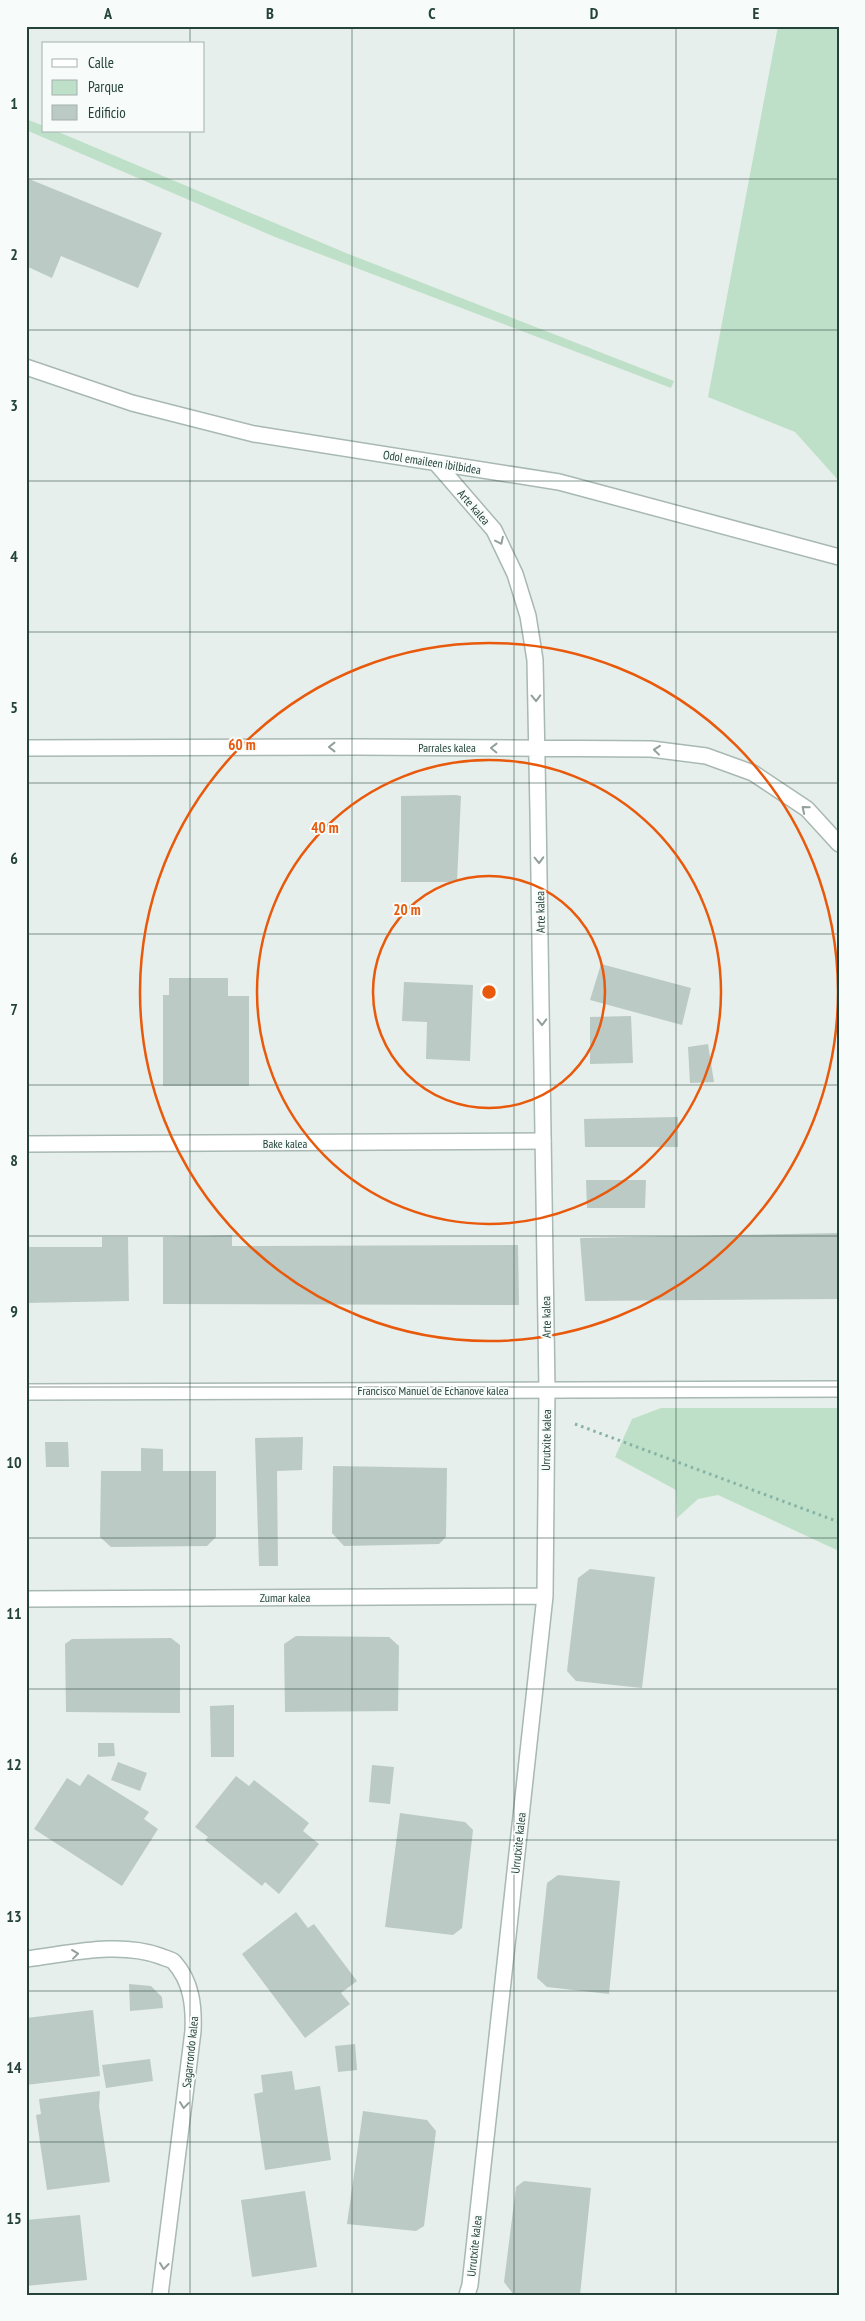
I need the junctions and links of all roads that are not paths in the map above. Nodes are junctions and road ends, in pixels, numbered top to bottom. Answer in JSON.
{"nodes":[{"id":1,"x":26,"y":367,"type":"edge"},
{"id":2,"x":436,"y":463,"type":"junction"},
{"id":3,"x":839,"y":558,"type":"edge"},
{"id":4,"x":26,"y":748,"type":"edge"},
{"id":5,"x":537,"y":748,"type":"junction"},
{"id":6,"x":839,"y":844,"type":"edge"},
{"id":7,"x":543,"y":1141,"type":"junction"},
{"id":8,"x":26,"y":1144,"type":"edge"},
{"id":9,"x":839,"y":1389,"type":"edge"},
{"id":10,"x":547,"y":1390,"type":"junction"},
{"id":11,"x":26,"y":1392,"type":"edge"},
{"id":12,"x":545,"y":1596,"type":"junction"},
{"id":13,"x":26,"y":1599,"type":"edge"},
{"id":14,"x":26,"y":1959,"type":"edge"},
{"id":15,"x":160,"y":2295,"type":"edge"},
{"id":16,"x":466,"y":2295,"type":"edge"}],
"edges":[{"from":1,"to":2,"type":"street","name":"Odol emaileen ibilbidea"},
{"from":2,"to":3,"type":"street","name":"Odol emaileen ibilbidea"},
{"from":2,"to":5,"type":"street","name":"Arte kalea","one_way":true},
{"from":5,"to":4,"type":"street","name":"Parrales kalea","one_way":true},
{"from":6,"to":5,"type":"street","name":"Parrales kalea","one_way":true},
{"from":5,"to":7,"type":"street","name":"Arte kalea","one_way":true},
{"from":7,"to":8,"type":"street","name":"Bake kalea"},
{"from":7,"to":10,"type":"street","name":"Arte kalea"},
{"from":9,"to":10,"type":"street","name":"Francisco Manuel de Echanove kalea"},
{"from":10,"to":11,"type":"street","name":"Francisco Manuel de Echanove kalea"},
{"from":10,"to":12,"type":"street","name":"Urrutxite kalea"},
{"from":12,"to":13,"type":"street","name":"Zumar kalea"},
{"from":12,"to":16,"type":"street","name":"Urrutxite kalea"},
{"from":14,"to":15,"type":"street","name":"Sagarrondo kalea","one_way":true}]}
